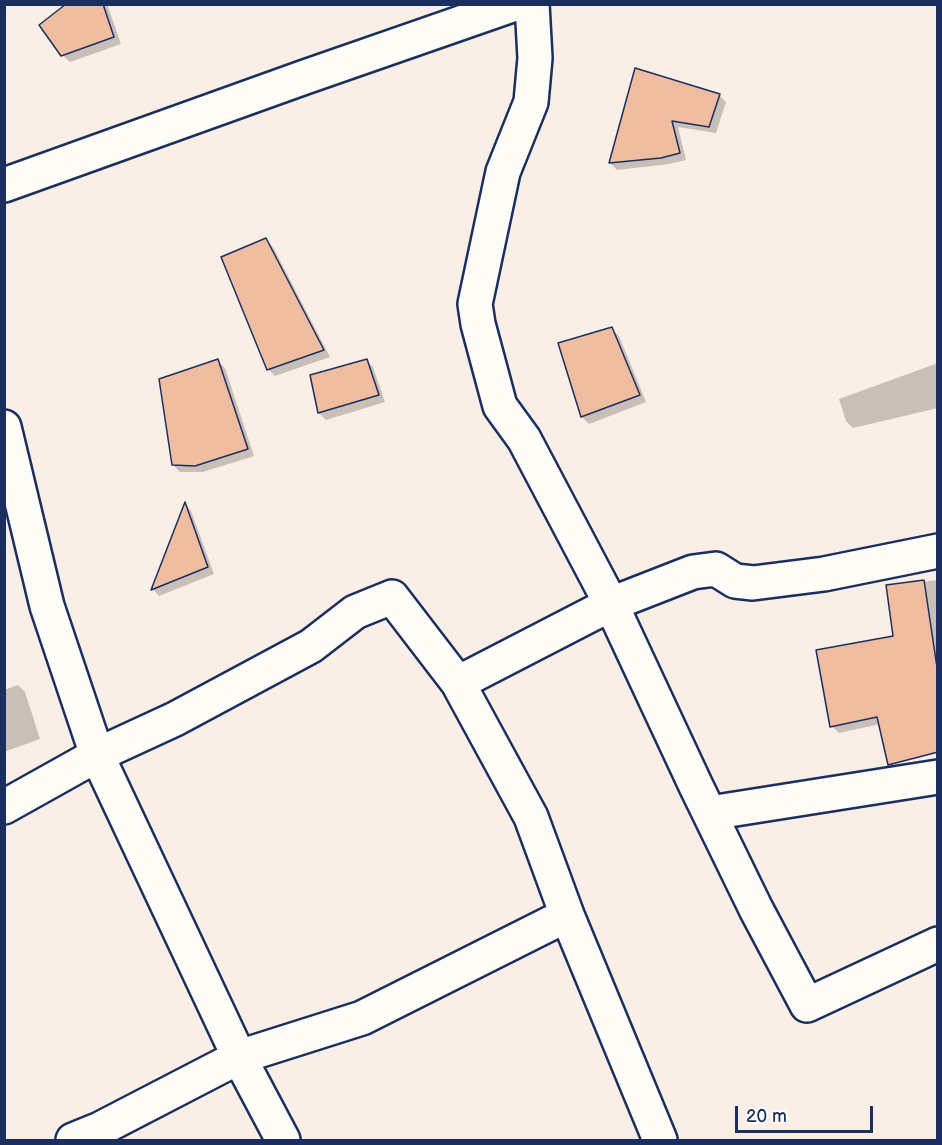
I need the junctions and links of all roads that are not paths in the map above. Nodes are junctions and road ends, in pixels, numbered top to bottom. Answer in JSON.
{"nodes":[{"id":1,"x":515,"y":4,"type":"edge"},
{"id":2,"x":532,"y":4,"type":"edge"},
{"id":3,"x":4,"y":185,"type":"edge"},
{"id":4,"x":4,"y":427,"type":"edge"},
{"id":5,"x":938,"y":551,"type":"edge"},
{"id":6,"x":611,"y":604,"type":"junction"},
{"id":7,"x":458,"y":684,"type":"junction"},
{"id":8,"x":98,"y":754,"type":"junction"},
{"id":9,"x":938,"y":777,"type":"edge"},
{"id":10,"x":4,"y":807,"type":"edge"},
{"id":11,"x":710,"y":813,"type":"junction"},
{"id":12,"x":567,"y":915,"type":"junction"},
{"id":13,"x":938,"y":944,"type":"edge"},
{"id":14,"x":239,"y":1057,"type":"junction"},
{"id":15,"x":73,"y":1140,"type":"edge"},
{"id":16,"x":283,"y":1140,"type":"edge"},
{"id":17,"x":660,"y":1140,"type":"edge"}],
"edges":[{"from":1,"to":3,"type":"street"},
{"from":2,"to":6,"type":"street"},
{"from":4,"to":8,"type":"street"},
{"from":5,"to":6,"type":"street"},
{"from":6,"to":7,"type":"street"},
{"from":6,"to":11,"type":"street"},
{"from":7,"to":8,"type":"street"},
{"from":7,"to":12,"type":"street"},
{"from":8,"to":10,"type":"street"},
{"from":8,"to":14,"type":"street"},
{"from":9,"to":11,"type":"street"},
{"from":11,"to":13,"type":"street"},
{"from":12,"to":14,"type":"street"},
{"from":12,"to":17,"type":"street"},
{"from":14,"to":15,"type":"street"},
{"from":14,"to":16,"type":"street"}]}
